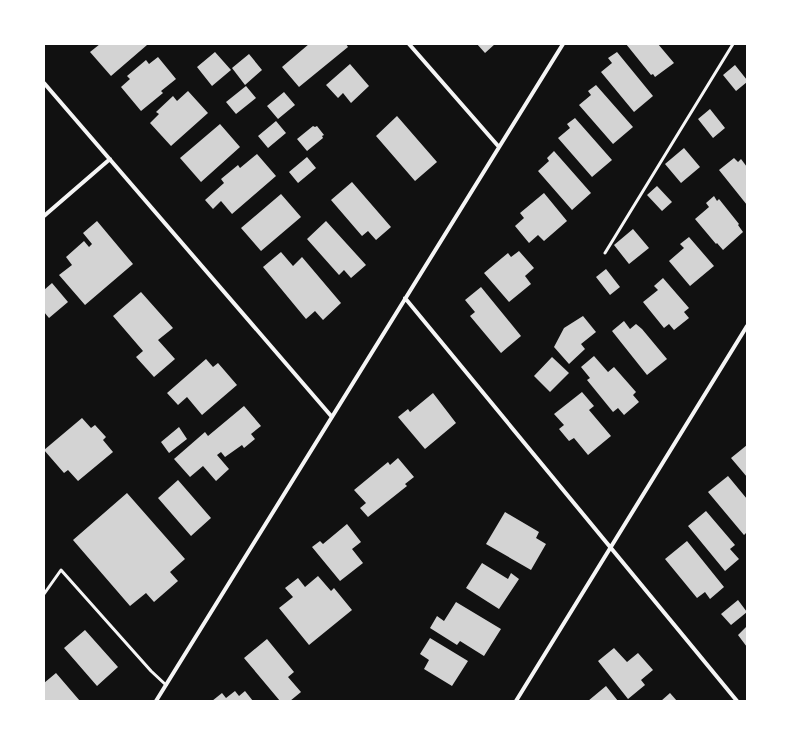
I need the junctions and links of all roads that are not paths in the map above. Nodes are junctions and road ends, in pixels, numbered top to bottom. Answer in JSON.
{"nodes":[{"id":1,"x":409,"y":44,"type":"edge"},
{"id":2,"x":563,"y":44,"type":"edge"},
{"id":3,"x":733,"y":44,"type":"edge"},
{"id":4,"x":44,"y":83,"type":"edge"},
{"id":5,"x":499,"y":147,"type":"junction"},
{"id":6,"x":110,"y":159,"type":"junction"},
{"id":7,"x":44,"y":216,"type":"edge"},
{"id":8,"x":604,"y":253,"type":"dead end"},
{"id":9,"x":405,"y":298,"type":"junction"},
{"id":10,"x":747,"y":326,"type":"edge"},
{"id":11,"x":332,"y":417,"type":"junction"},
{"id":12,"x":610,"y":548,"type":"junction"},
{"id":13,"x":44,"y":594,"type":"edge"},
{"id":14,"x":166,"y":685,"type":"junction"},
{"id":15,"x":156,"y":701,"type":"edge"},
{"id":16,"x":516,"y":701,"type":"edge"},
{"id":17,"x":737,"y":701,"type":"edge"}],
"edges":[{"from":1,"to":5,"type":"street"},
{"from":2,"to":5,"type":"street"},
{"from":3,"to":8,"type":"lane"},
{"from":4,"to":6,"type":"street"},
{"from":5,"to":9,"type":"street"},
{"from":6,"to":7,"type":"street"},
{"from":6,"to":11,"type":"street"},
{"from":9,"to":11,"type":"street"},
{"from":9,"to":12,"type":"street"},
{"from":10,"to":12,"type":"street"},
{"from":11,"to":14,"type":"street"},
{"from":12,"to":16,"type":"street"},
{"from":12,"to":17,"type":"street"},
{"from":13,"to":14,"type":"lane"},
{"from":14,"to":15,"type":"street"}]}
